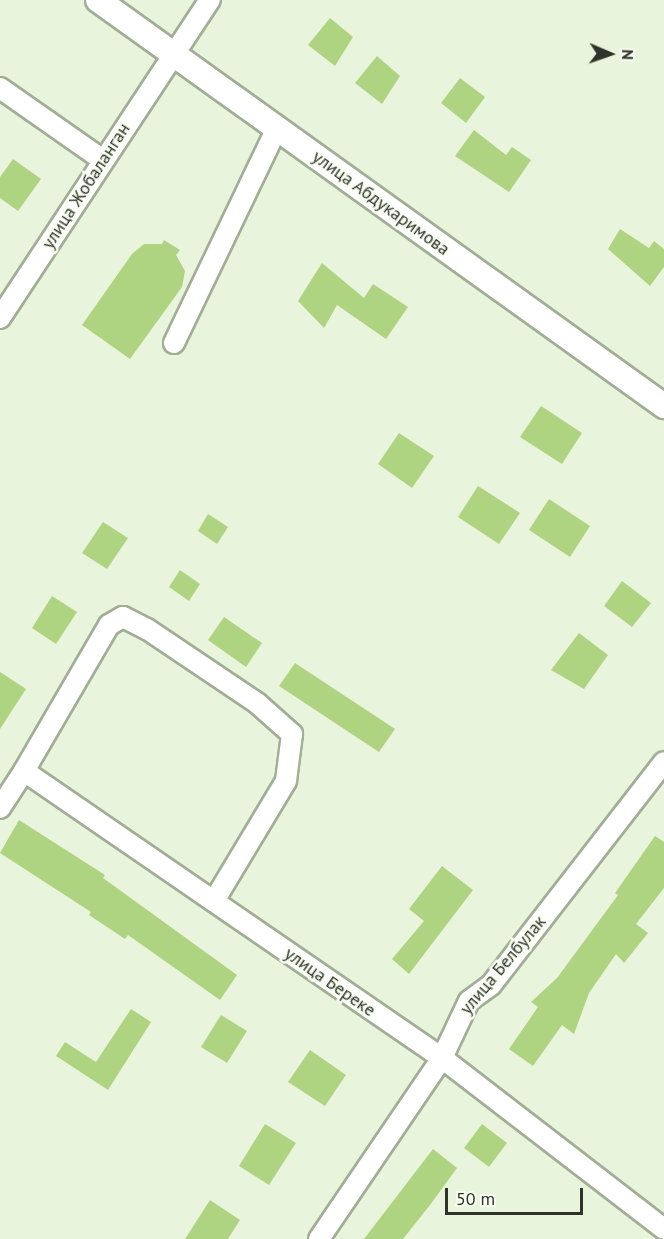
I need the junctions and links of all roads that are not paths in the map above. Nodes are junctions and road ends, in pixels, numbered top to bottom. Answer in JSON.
{"nodes":[{"id":1,"x":98,"y":0,"type":"edge"},
{"id":2,"x":207,"y":1,"type":"edge"},
{"id":3,"x":173,"y":53,"type":"junction"},
{"id":4,"x":0,"y":88,"type":"edge"},
{"id":5,"x":277,"y":128,"type":"junction"},
{"id":6,"x":103,"y":160,"type":"junction"},
{"id":7,"x":0,"y":318,"type":"edge"},
{"id":8,"x":174,"y":343,"type":"dead end"},
{"id":9,"x":664,"y":406,"type":"edge"},
{"id":10,"x":664,"y":762,"type":"edge"},
{"id":11,"x":24,"y":771,"type":"junction"},
{"id":12,"x":0,"y":808,"type":"edge"},
{"id":13,"x":214,"y":901,"type":"junction"},
{"id":14,"x":442,"y":1058,"type":"junction"},
{"id":15,"x":664,"y":1229,"type":"edge"},
{"id":16,"x":319,"y":1239,"type":"edge"}],
"edges":[{"from":1,"to":3,"type":"main road","name":"улица Абдукаримова"},
{"from":2,"to":3,"type":"street","name":"улица Жобаланган"},
{"from":3,"to":5,"type":"main road","name":"улица Абдукаримова"},
{"from":3,"to":6,"type":"street","name":"улица Жобаланган"},
{"from":4,"to":6,"type":"street"},
{"from":5,"to":8,"type":"street"},
{"from":5,"to":9,"type":"main road","name":"улица Абдукаримова"},
{"from":6,"to":7,"type":"street","name":"улица Жобаланган"},
{"from":10,"to":14,"type":"street","name":"улица Белбулак"},
{"from":11,"to":12,"type":"street"},
{"from":11,"to":13,"type":"street","name":"улица Береке"},
{"from":11,"to":13,"type":"street"},
{"from":13,"to":14,"type":"street","name":"улица Береке"},
{"from":14,"to":15,"type":"street","name":"улица Береке"},
{"from":14,"to":16,"type":"street","name":"улица Белбулак"}]}
